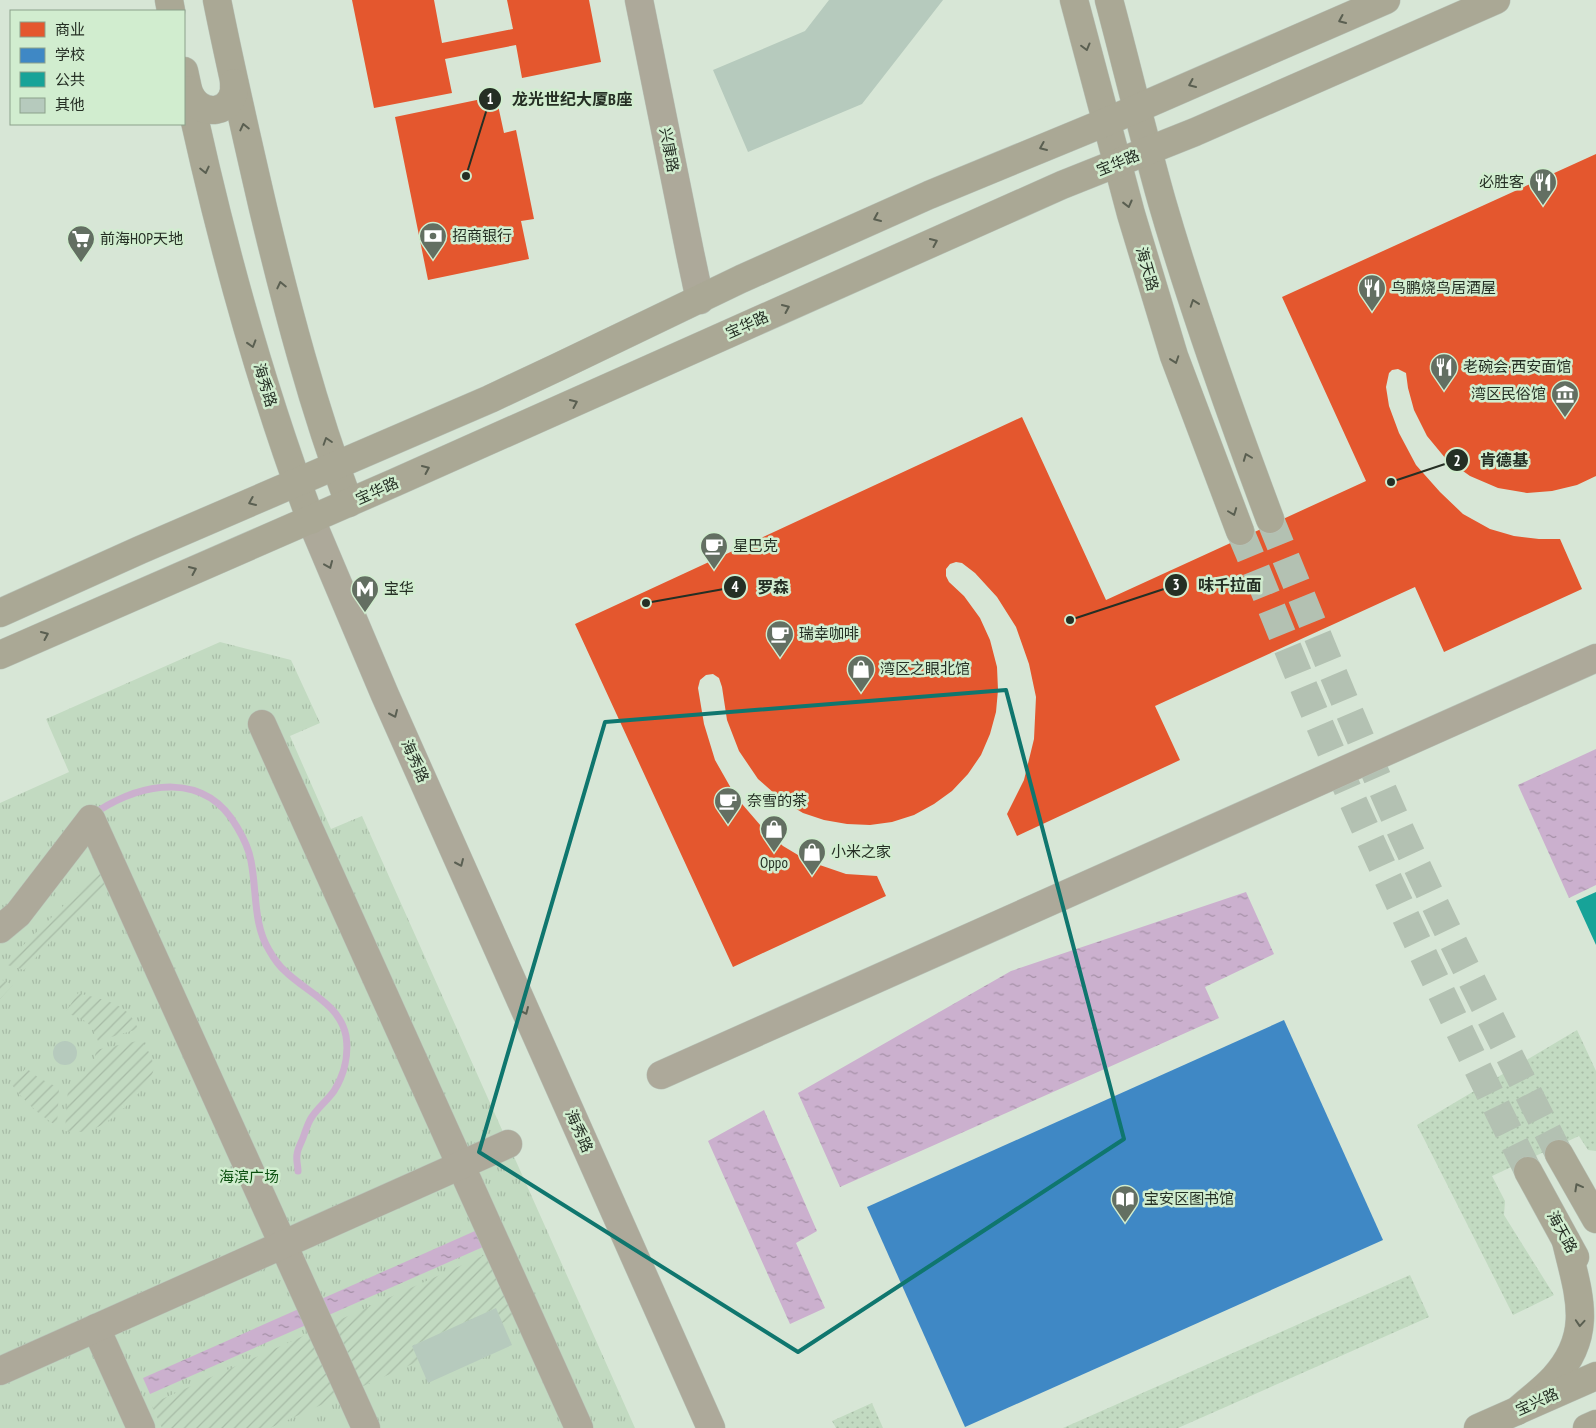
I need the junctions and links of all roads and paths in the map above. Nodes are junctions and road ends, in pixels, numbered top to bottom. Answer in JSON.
{"nodes":[{"id":1,"x":217,"y":0,"type":"edge"},
{"id":2,"x":639,"y":0,"type":"edge"},
{"id":3,"x":1074,"y":0,"type":"edge"},
{"id":4,"x":1109,"y":0,"type":"edge"},
{"id":5,"x":1386,"y":0,"type":"edge"},
{"id":6,"x":1496,"y":0,"type":"edge"},
{"id":7,"x":186,"y":80,"type":"edge"},
{"id":8,"x":234,"y":82,"type":"junction"},
{"id":9,"x":1137,"y":108,"type":"junction"},
{"id":10,"x":1106,"y":122,"type":"junction"},
{"id":11,"x":1148,"y":151,"type":"junction"},
{"id":12,"x":1118,"y":164,"type":"junction"},
{"id":13,"x":700,"y":300,"type":"junction"},
{"id":14,"x":335,"y":466,"type":"junction"},
{"id":15,"x":297,"y":482,"type":"junction"},
{"id":16,"x":349,"y":503,"type":"junction"},
{"id":17,"x":1270,"y":519,"type":"tunnel mouth"},
{"id":18,"x":311,"y":520,"type":"junction"},
{"id":19,"x":1240,"y":531,"type":"tunnel mouth"},
{"id":20,"x":91,"y":572,"type":"junction"},
{"id":21,"x":106,"y":608,"type":"junction"},
{"id":22,"x":0,"y":613,"type":"edge"},
{"id":23,"x":0,"y":655,"type":"edge"},
{"id":24,"x":1596,"y":658,"type":"edge"},
{"id":25,"x":262,"y":724,"type":"dead end"},
{"id":26,"x":0,"y":928,"type":"edge"},
{"id":27,"x":661,"y":1076,"type":"dead end"},
{"id":28,"x":508,"y":1144,"type":"dead end"},
{"id":29,"x":1560,"y":1154,"type":"tunnel mouth"},
{"id":30,"x":460,"y":1165,"type":"junction"},
{"id":31,"x":1528,"y":1171,"type":"tunnel mouth"},
{"id":32,"x":1596,"y":1219,"type":"edge"},
{"id":33,"x":1566,"y":1241,"type":"junction"},
{"id":34,"x":283,"y":1244,"type":"junction"},
{"id":35,"x":1596,"y":1293,"type":"edge"},
{"id":36,"x":96,"y":1328,"type":"junction"},
{"id":37,"x":0,"y":1371,"type":"edge"},
{"id":38,"x":1596,"y":1376,"type":"edge"},
{"id":39,"x":1517,"y":1411,"type":"junction"},
{"id":40,"x":1596,"y":1424,"type":"edge"},
{"id":41,"x":141,"y":1428,"type":"edge"},
{"id":42,"x":366,"y":1428,"type":"edge"},
{"id":43,"x":579,"y":1428,"type":"edge"},
{"id":44,"x":711,"y":1428,"type":"edge"},
{"id":45,"x":1478,"y":1428,"type":"edge"},
{"id":46,"x":1587,"y":1428,"type":"edge"}],
"edges":[{"from":1,"to":8,"type":"main road"},
{"from":2,"to":13,"type":"street","name":"兴康路"},
{"from":3,"to":10,"type":"main road","name":"海天路","one_way":true},
{"from":4,"to":9,"type":"main road"},
{"from":5,"to":9,"type":"main road","one_way":true},
{"from":6,"to":11,"type":"main road","name":"宝华路"},
{"from":7,"to":8,"type":"main road"},
{"from":7,"to":15,"type":"main road","name":"海秀路","one_way":true},
{"from":14,"to":8,"type":"main road","one_way":true},
{"from":9,"to":10,"type":"main road"},
{"from":9,"to":11,"type":"main road"},
{"from":10,"to":12,"type":"main road","name":"海天路"},
{"from":10,"to":13,"type":"main road","one_way":true},
{"from":11,"to":12,"type":"main road","name":"宝华路"},
{"from":17,"to":11,"type":"main road","one_way":true},
{"from":16,"to":12,"type":"main road","name":"宝华路","one_way":true},
{"from":12,"to":19,"type":"main road","name":"海天路","one_way":true},
{"from":13,"to":14,"type":"main road"},
{"from":14,"to":15,"type":"main road"},
{"from":14,"to":16,"type":"main road"},
{"from":15,"to":18,"type":"main road","name":"海秀路"},
{"from":15,"to":20,"type":"main road","one_way":true},
{"from":16,"to":18,"type":"main road","name":"宝华路"},
{"from":21,"to":18,"type":"main road","name":"宝华路","one_way":true},
{"from":18,"to":44,"type":"street","name":"海秀路","one_way":true},
{"from":20,"to":21,"type":"main road"},
{"from":20,"to":22,"type":"main road"},
{"from":23,"to":21,"type":"main road","name":"宝华路","one_way":true},
{"from":24,"to":27,"type":"street"},
{"from":25,"to":30,"type":"street"},
{"from":26,"to":34,"type":"street"},
{"from":28,"to":30,"type":"street"},
{"from":32,"to":29,"type":"main road","one_way":true},
{"from":30,"to":34,"type":"street"},
{"from":30,"to":43,"type":"street"},
{"from":31,"to":33,"type":"main road","name":"海天路"},
{"from":33,"to":35,"type":"main road","name":"海天路"},
{"from":33,"to":39,"type":"main road","one_way":true},
{"from":34,"to":36,"type":"street"},
{"from":34,"to":42,"type":"street"},
{"from":36,"to":37,"type":"street"},
{"from":36,"to":41,"type":"street"},
{"from":38,"to":39,"type":"main road","name":"宝兴路"},
{"from":39,"to":45,"type":"main road","name":"宝兴路"},
{"from":40,"to":46,"type":"main road"}]}
